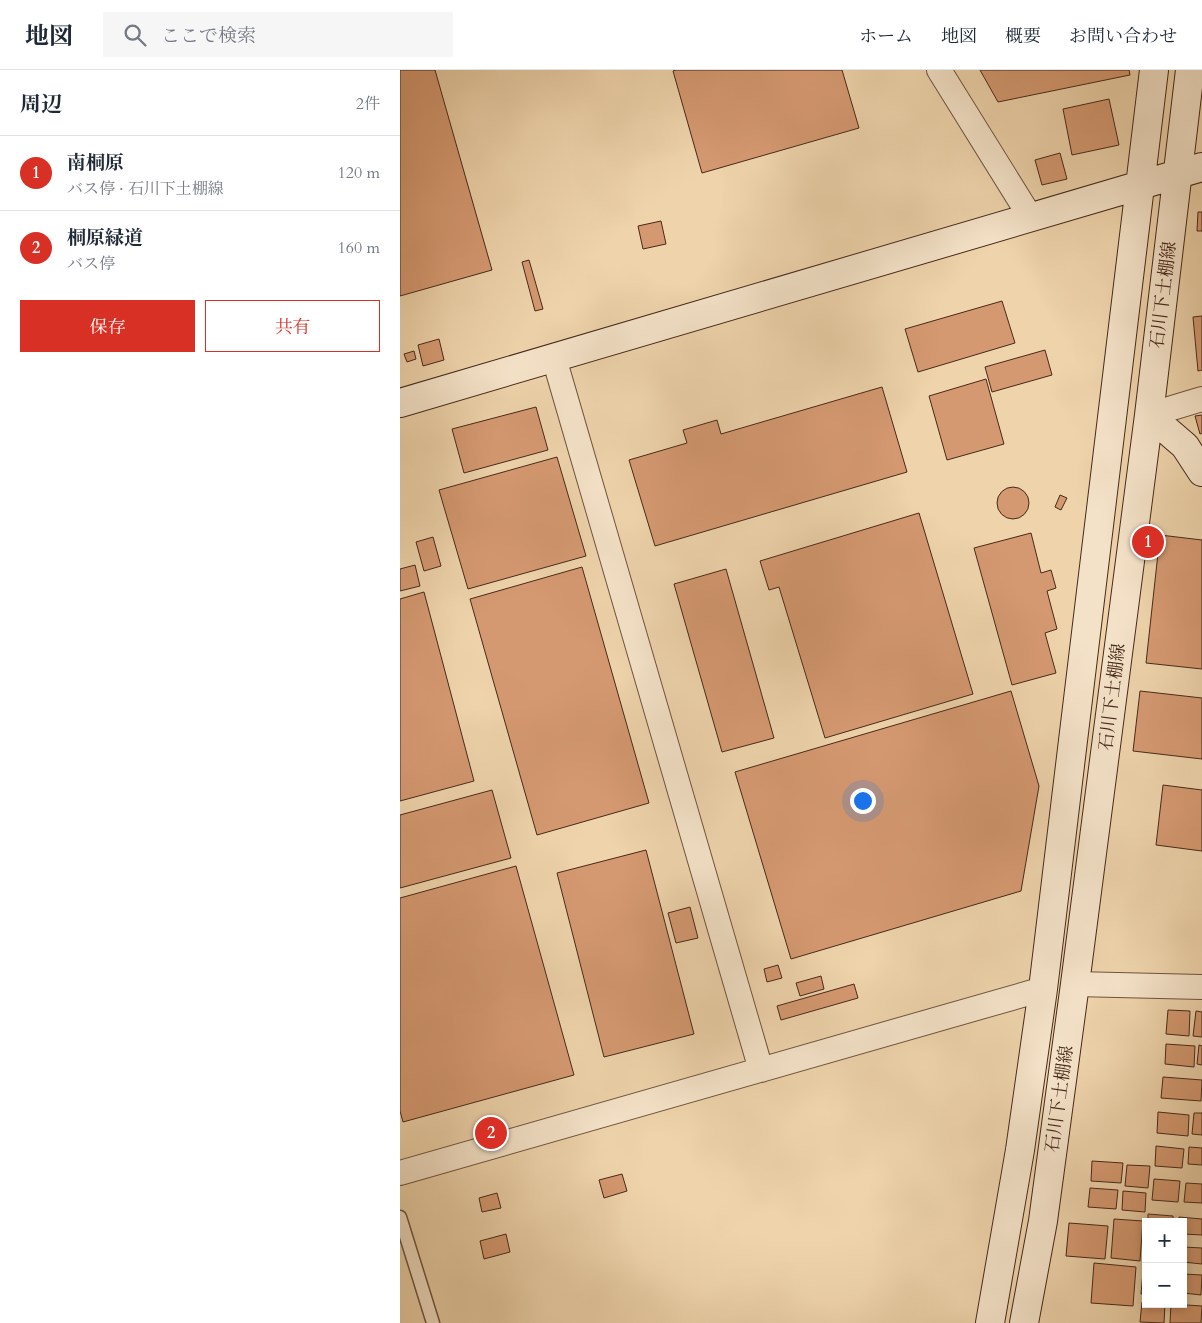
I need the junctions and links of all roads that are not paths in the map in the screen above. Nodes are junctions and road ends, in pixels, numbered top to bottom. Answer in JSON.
{"nodes":[{"id":1,"x":938,"y":70,"type":"edge"},
{"id":2,"x":1154,"y":70,"type":"edge"},
{"id":3,"x":1190,"y":70,"type":"edge"},
{"id":4,"x":1189,"y":171,"type":"edge"},
{"id":5,"x":1139,"y":186,"type":"junction"},
{"id":6,"x":1031,"y":218,"type":"junction"},
{"id":7,"x":554,"y":358,"type":"junction"},
{"id":8,"x":1202,"y":399,"type":"edge"},
{"id":9,"x":400,"y":403,"type":"edge"},
{"id":10,"x":1149,"y":415,"type":"junction"},
{"id":11,"x":1202,"y":472,"type":"edge"},
{"id":12,"x":1075,"y":984,"type":"junction"},
{"id":13,"x":1202,"y":987,"type":"edge"},
{"id":14,"x":1043,"y":989,"type":"junction"},
{"id":15,"x":761,"y":1070,"type":"junction"},
{"id":16,"x":400,"y":1173,"type":"edge"},
{"id":17,"x":400,"y":1217,"type":"edge"},
{"id":18,"x":433,"y":1323,"type":"edge"},
{"id":19,"x":990,"y":1323,"type":"edge"},
{"id":20,"x":1024,"y":1323,"type":"edge"}],
"edges":[{"from":1,"to":6,"type":"street"},
{"from":2,"to":5,"type":"street","name":"石川下土棚線"},
{"from":3,"to":4,"type":"street","name":"石川下土棚線"},
{"from":4,"to":5,"type":"street"},
{"from":4,"to":10,"type":"street","name":"石川下土棚線"},
{"from":5,"to":6,"type":"street"},
{"from":5,"to":14,"type":"street","name":"石川下土棚線"},
{"from":6,"to":7,"type":"street"},
{"from":7,"to":9,"type":"street"},
{"from":7,"to":15,"type":"street"},
{"from":8,"to":10,"type":"street"},
{"from":10,"to":11,"type":"street"},
{"from":10,"to":12,"type":"street","name":"石川下土棚線"},
{"from":12,"to":13,"type":"street"},
{"from":12,"to":20,"type":"street","name":"石川下土棚線"},
{"from":14,"to":15,"type":"street"},
{"from":14,"to":19,"type":"street","name":"石川下土棚線"},
{"from":15,"to":16,"type":"street"},
{"from":17,"to":18,"type":"lane"}]}
